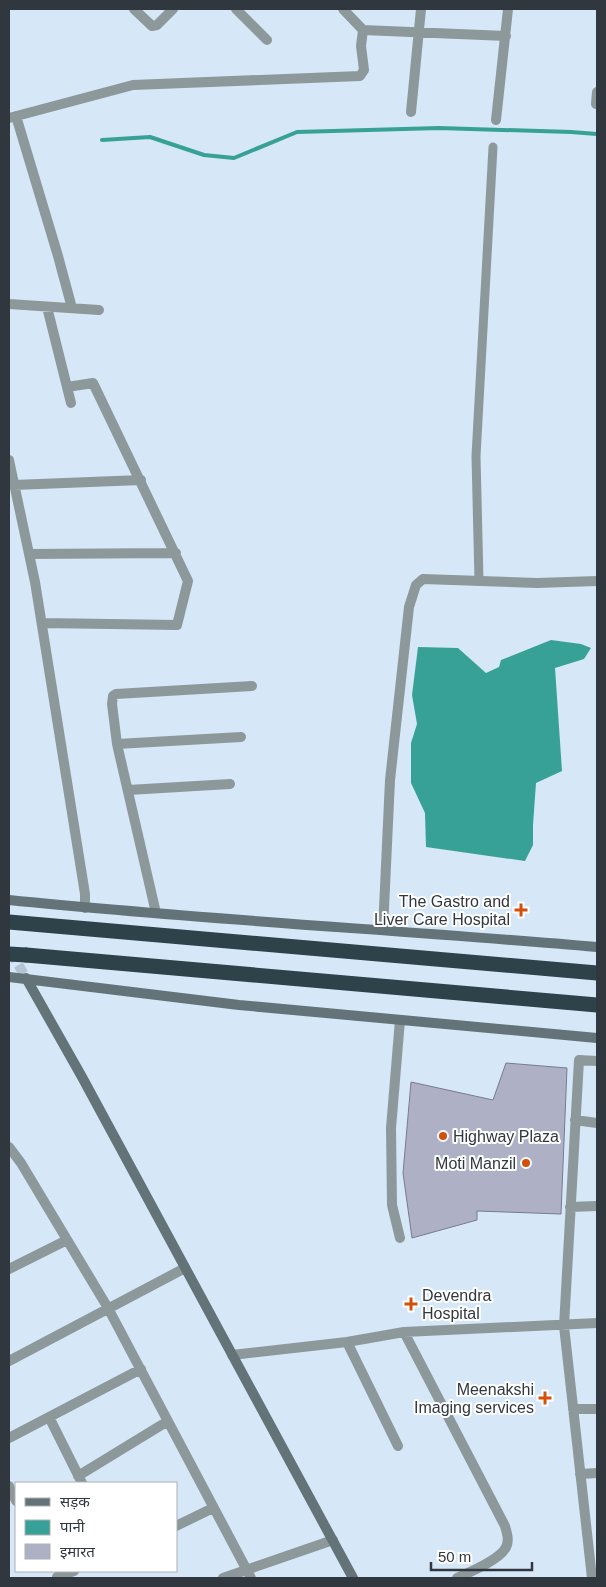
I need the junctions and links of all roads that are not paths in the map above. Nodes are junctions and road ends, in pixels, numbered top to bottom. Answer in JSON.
{"nodes":[{"id":1,"x":134,"y":9,"type":"edge"},
{"id":2,"x":174,"y":9,"type":"edge"},
{"id":3,"x":236,"y":9,"type":"edge"},
{"id":4,"x":343,"y":9,"type":"edge"},
{"id":5,"x":421,"y":9,"type":"edge"},
{"id":6,"x":508,"y":9,"type":"edge"},
{"id":7,"x":363,"y":30,"type":"junction"},
{"id":8,"x":418,"y":31,"type":"junction"},
{"id":9,"x":506,"y":36,"type":"junction"},
{"id":10,"x":267,"y":40,"type":"dead end"},
{"id":11,"x":597,"y":92,"type":"edge"},
{"id":12,"x":596,"y":104,"type":"edge"},
{"id":13,"x":411,"y":112,"type":"dead end"},
{"id":14,"x":13,"y":117,"type":"edge"},
{"id":15,"x":496,"y":120,"type":"dead end"},
{"id":16,"x":493,"y":147,"type":"dead end"},
{"id":17,"x":9,"y":304,"type":"edge"},
{"id":18,"x":47,"y":307,"type":"junction"},
{"id":19,"x":72,"y":308,"type":"junction"},
{"id":20,"x":99,"y":310,"type":"dead end"},
{"id":21,"x":67,"y":387,"type":"junction"},
{"id":22,"x":72,"y":402,"type":"dead end"},
{"id":23,"x":9,"y":460,"type":"edge"},
{"id":24,"x":141,"y":480,"type":"junction"},
{"id":25,"x":14,"y":485,"type":"junction"},
{"id":26,"x":176,"y":553,"type":"junction"},
{"id":27,"x":29,"y":554,"type":"junction"},
{"id":28,"x":479,"y":581,"type":"junction"},
{"id":29,"x":597,"y":581,"type":"edge"},
{"id":30,"x":42,"y":624,"type":"junction"},
{"id":31,"x":252,"y":686,"type":"dead end"},
{"id":32,"x":241,"y":737,"type":"dead end"},
{"id":33,"x":117,"y":744,"type":"junction"},
{"id":34,"x":230,"y":784,"type":"dead end"},
{"id":35,"x":128,"y":790,"type":"junction"},
{"id":36,"x":9,"y":900,"type":"edge"},
{"id":37,"x":85,"y":908,"type":"junction"},
{"id":38,"x":156,"y":913,"type":"junction"},
{"id":39,"x":9,"y":922,"type":"edge"},
{"id":40,"x":383,"y":930,"type":"junction"},
{"id":41,"x":597,"y":947,"type":"edge"},
{"id":42,"x":9,"y":954,"type":"edge"},
{"id":43,"x":597,"y":973,"type":"edge"},
{"id":44,"x":9,"y":977,"type":"edge"},
{"id":45,"x":26,"y":978,"type":"junction"},
{"id":46,"x":597,"y":1005,"type":"edge"},
{"id":47,"x":400,"y":1020,"type":"junction"},
{"id":48,"x":597,"y":1038,"type":"edge"},
{"id":49,"x":597,"y":1061,"type":"edge"},
{"id":50,"x":575,"y":1120,"type":"junction"},
{"id":51,"x":597,"y":1123,"type":"edge"},
{"id":52,"x":9,"y":1147,"type":"edge"},
{"id":53,"x":9,"y":1163,"type":"edge"},
{"id":54,"x":21,"y":1163,"type":"junction"},
{"id":55,"x":597,"y":1206,"type":"edge"},
{"id":56,"x":570,"y":1207,"type":"junction"},
{"id":57,"x":400,"y":1238,"type":"dead end"},
{"id":58,"x":67,"y":1240,"type":"junction"},
{"id":59,"x":185,"y":1268,"type":"junction"},
{"id":60,"x":9,"y":1270,"type":"edge"},
{"id":61,"x":108,"y":1308,"type":"junction"},
{"id":62,"x":597,"y":1323,"type":"edge"},
{"id":63,"x":564,"y":1326,"type":"junction"},
{"id":64,"x":404,"y":1332,"type":"junction"},
{"id":65,"x":347,"y":1342,"type":"junction"},
{"id":66,"x":232,"y":1355,"type":"junction"},
{"id":67,"x":9,"y":1361,"type":"edge"},
{"id":68,"x":141,"y":1369,"type":"junction"},
{"id":69,"x":597,"y":1409,"type":"edge"},
{"id":70,"x":573,"y":1410,"type":"junction"},
{"id":71,"x":49,"y":1417,"type":"junction"},
{"id":72,"x":168,"y":1421,"type":"junction"},
{"id":73,"x":9,"y":1438,"type":"edge"},
{"id":74,"x":398,"y":1446,"type":"dead end"},
{"id":75,"x":597,"y":1473,"type":"edge"},
{"id":76,"x":580,"y":1474,"type":"junction"},
{"id":77,"x":80,"y":1479,"type":"edge"},
{"id":78,"x":9,"y":1486,"type":"edge"},
{"id":79,"x":15,"y":1498,"type":"edge"},
{"id":80,"x":214,"y":1508,"type":"junction"},
{"id":81,"x":178,"y":1525,"type":"edge"},
{"id":82,"x":332,"y":1540,"type":"junction"},
{"id":83,"x":70,"y":1572,"type":"edge"},
{"id":84,"x":249,"y":1574,"type":"edge"},
{"id":85,"x":56,"y":1575,"type":"edge"},
{"id":86,"x":223,"y":1578,"type":"edge"},
{"id":87,"x":352,"y":1578,"type":"edge"},
{"id":88,"x":457,"y":1578,"type":"edge"},
{"id":89,"x":592,"y":1578,"type":"edge"}],
"edges":[{"from":1,"to":2,"type":"street"},
{"from":3,"to":10,"type":"street"},
{"from":4,"to":7,"type":"street"},
{"from":5,"to":8,"type":"street"},
{"from":6,"to":9,"type":"street"},
{"from":7,"to":8,"type":"street"},
{"from":7,"to":14,"type":"street"},
{"from":8,"to":9,"type":"street"},
{"from":8,"to":13,"type":"street"},
{"from":9,"to":15,"type":"street"},
{"from":11,"to":12,"type":"street"},
{"from":14,"to":19,"type":"street"},
{"from":16,"to":28,"type":"lane"},
{"from":17,"to":18,"type":"street"},
{"from":18,"to":19,"type":"street"},
{"from":18,"to":21,"type":"street"},
{"from":19,"to":20,"type":"street"},
{"from":21,"to":22,"type":"street"},
{"from":21,"to":24,"type":"street"},
{"from":23,"to":25,"type":"street"},
{"from":24,"to":25,"type":"street"},
{"from":24,"to":26,"type":"street"},
{"from":25,"to":27,"type":"street"},
{"from":26,"to":27,"type":"street"},
{"from":26,"to":30,"type":"street"},
{"from":27,"to":30,"type":"street"},
{"from":28,"to":29,"type":"street"},
{"from":28,"to":40,"type":"street"},
{"from":30,"to":37,"type":"street"},
{"from":31,"to":33,"type":"street"},
{"from":32,"to":33,"type":"street"},
{"from":33,"to":35,"type":"street"},
{"from":34,"to":35,"type":"street"},
{"from":35,"to":38,"type":"street"},
{"from":36,"to":37,"type":"street"},
{"from":37,"to":38,"type":"street"},
{"from":38,"to":40,"type":"street"},
{"from":39,"to":43,"type":"highway"},
{"from":40,"to":41,"type":"street"},
{"from":42,"to":46,"type":"highway","bridge":true},
{"from":44,"to":45,"type":"street"},
{"from":45,"to":47,"type":"street"},
{"from":45,"to":59,"type":"street"},
{"from":47,"to":48,"type":"street"},
{"from":47,"to":57,"type":"street"},
{"from":49,"to":50,"type":"street"},
{"from":50,"to":51,"type":"street"},
{"from":50,"to":56,"type":"street"},
{"from":52,"to":54,"type":"street"},
{"from":53,"to":54,"type":"street"},
{"from":54,"to":58,"type":"street"},
{"from":55,"to":56,"type":"street"},
{"from":56,"to":63,"type":"street"},
{"from":58,"to":60,"type":"street"},
{"from":58,"to":61,"type":"street"},
{"from":59,"to":61,"type":"street"},
{"from":59,"to":66,"type":"street"},
{"from":61,"to":67,"type":"street"},
{"from":61,"to":68,"type":"street"},
{"from":62,"to":63,"type":"street"},
{"from":63,"to":64,"type":"street"},
{"from":63,"to":70,"type":"street"},
{"from":64,"to":65,"type":"street"},
{"from":64,"to":88,"type":"street"},
{"from":65,"to":66,"type":"street"},
{"from":65,"to":74,"type":"street"},
{"from":66,"to":82,"type":"street"},
{"from":68,"to":71,"type":"street"},
{"from":68,"to":72,"type":"street"},
{"from":69,"to":70,"type":"street"},
{"from":70,"to":76,"type":"street"},
{"from":71,"to":73,"type":"street"},
{"from":71,"to":77,"type":"street"},
{"from":72,"to":77,"type":"street"},
{"from":72,"to":80,"type":"street"},
{"from":75,"to":76,"type":"street"},
{"from":76,"to":89,"type":"street"},
{"from":78,"to":79,"type":"street"},
{"from":80,"to":81,"type":"street"},
{"from":80,"to":84,"type":"street"},
{"from":82,"to":84,"type":"street"},
{"from":82,"to":87,"type":"street"},
{"from":83,"to":85,"type":"street"},
{"from":84,"to":86,"type":"street"}]}
